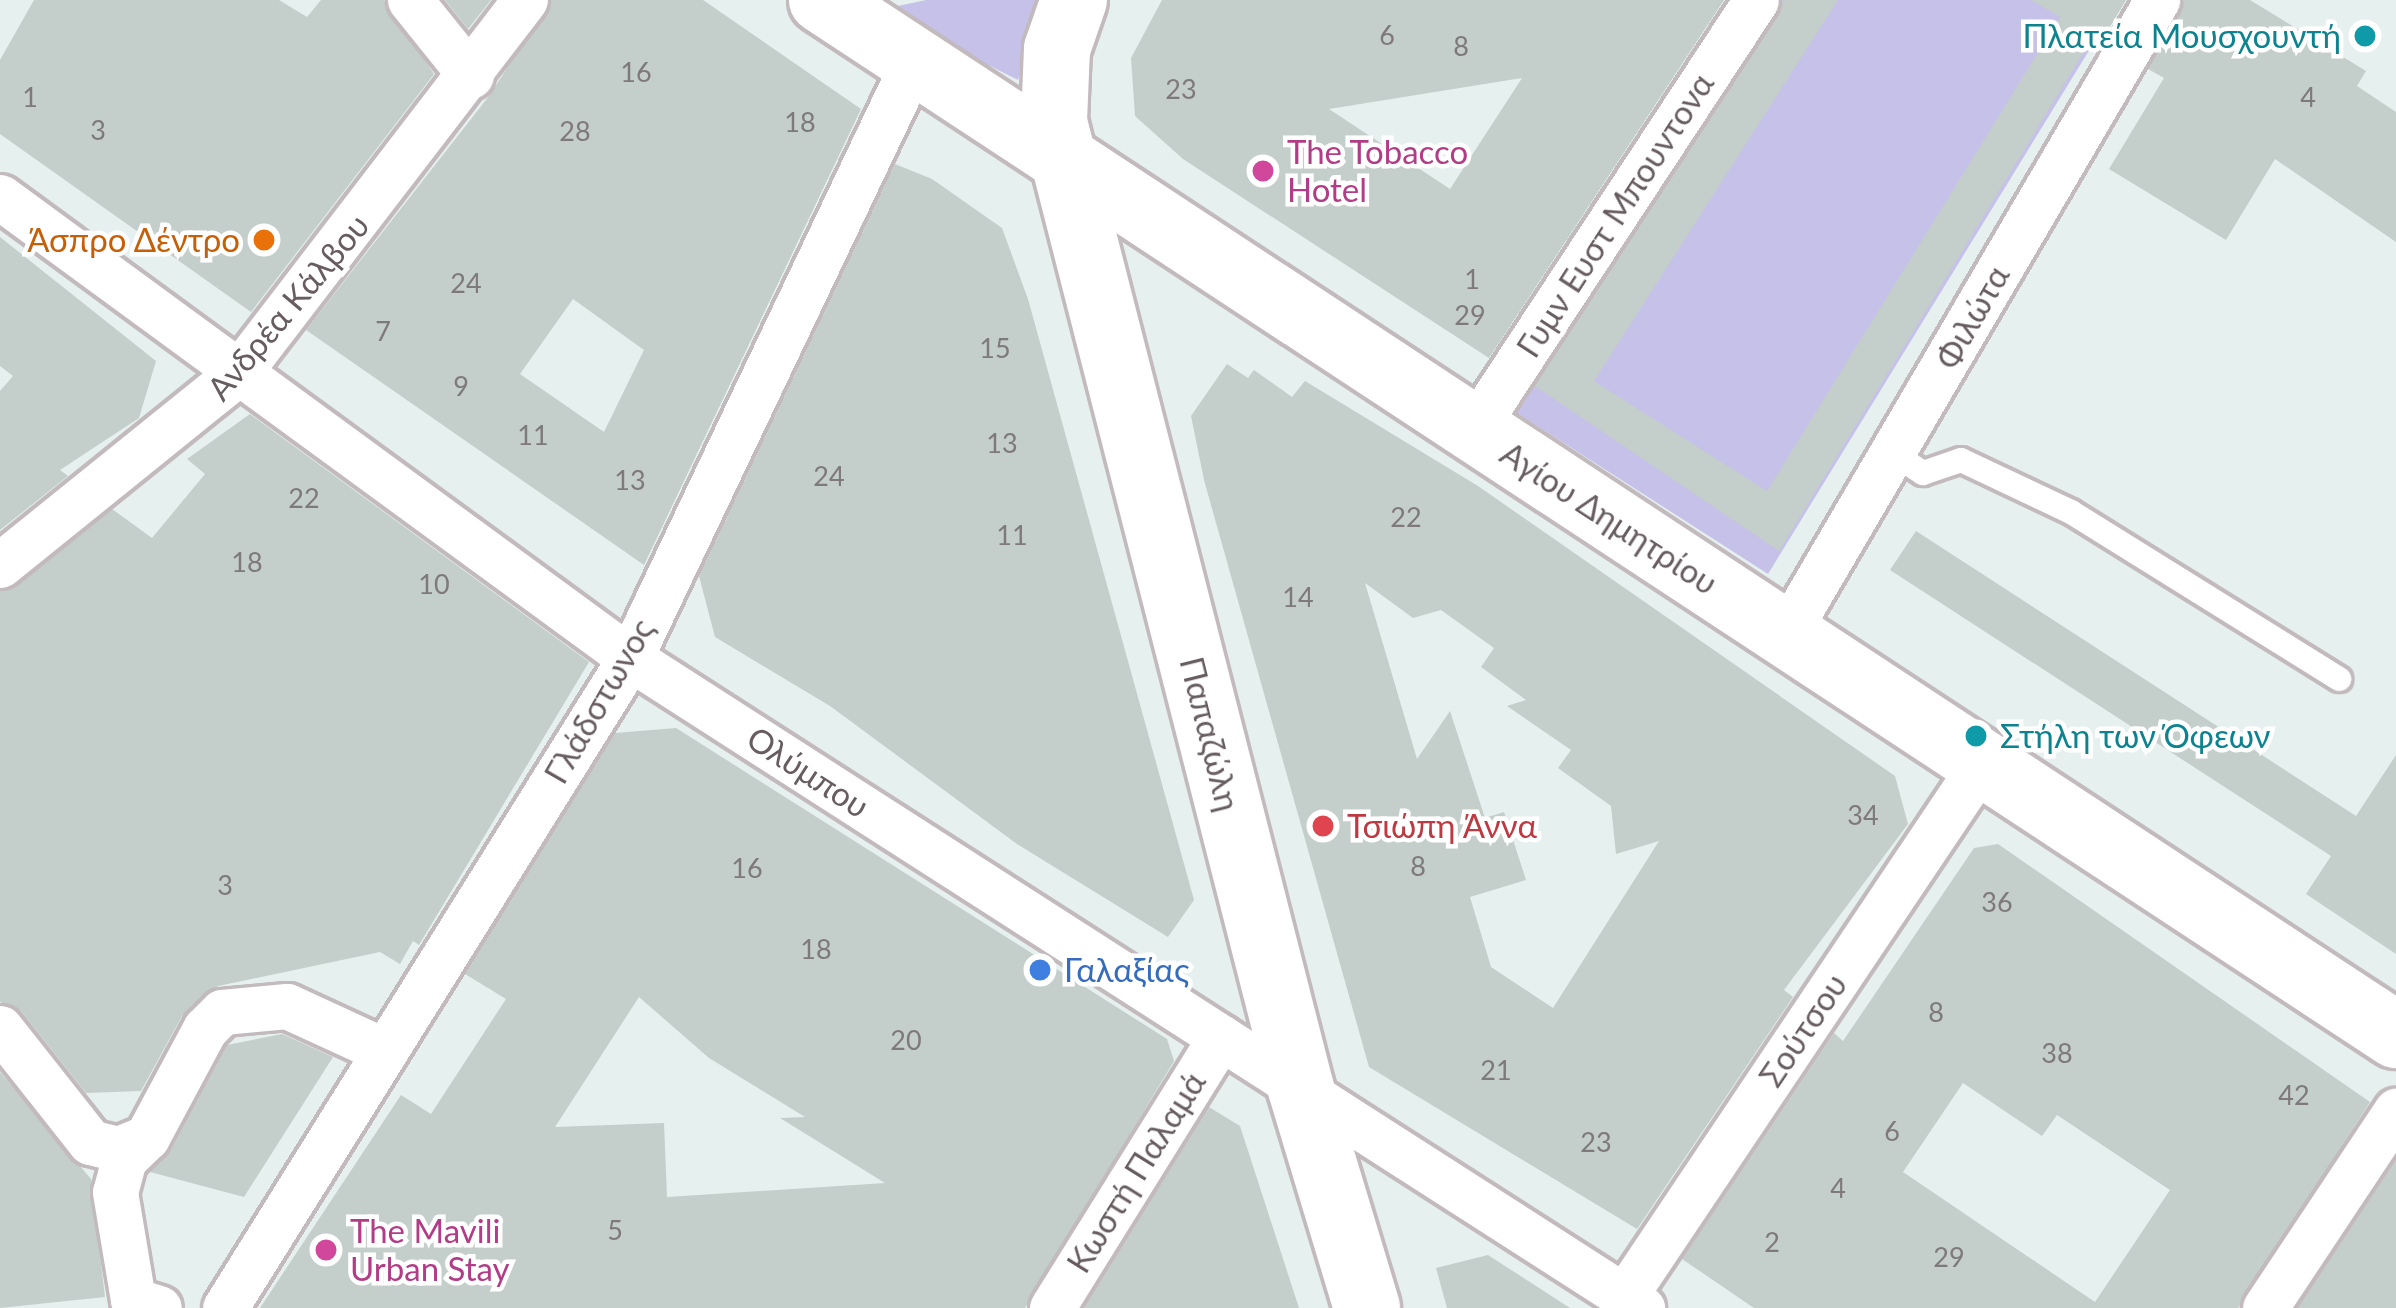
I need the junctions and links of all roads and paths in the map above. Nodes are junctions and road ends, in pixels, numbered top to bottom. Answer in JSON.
{"nodes":[{"id":1,"x":410,"y":0,"type":"edge"},
{"id":2,"x":525,"y":0,"type":"edge"},
{"id":3,"x":823,"y":0,"type":"edge"},
{"id":4,"x":1074,"y":0,"type":"edge"},
{"id":5,"x":1756,"y":0,"type":"edge"},
{"id":6,"x":2157,"y":0,"type":"edge"},
{"id":7,"x":914,"y":61,"type":"junction"},
{"id":8,"x":471,"y":76,"type":"junction"},
{"id":9,"x":1063,"y":158,"type":"junction"},
{"id":10,"x":0,"y":197,"type":"edge"},
{"id":11,"x":239,"y":371,"type":"junction"},
{"id":12,"x":1474,"y":429,"type":"junction"},
{"id":13,"x":1893,"y":453,"type":"junction"},
{"id":14,"x":0,"y":566,"type":"edge"},
{"id":15,"x":1786,"y":634,"type":"junction"},
{"id":16,"x":630,"y":658,"type":"junction"},
{"id":17,"x":2339,"y":679,"type":"dead end"},
{"id":18,"x":1982,"y":764,"type":"junction"},
{"id":19,"x":0,"y":1028,"type":"edge"},
{"id":20,"x":2396,"y":1035,"type":"edge"},
{"id":21,"x":1220,"y":1036,"type":"junction"},
{"id":22,"x":385,"y":1051,"type":"junction"},
{"id":23,"x":1301,"y":1089,"type":"junction"},
{"id":24,"x":2396,"y":1111,"type":"edge"},
{"id":25,"x":132,"y":1143,"type":"junction"},
{"id":26,"x":1633,"y":1302,"type":"edge"},
{"id":27,"x":159,"y":1308,"type":"edge"},
{"id":28,"x":225,"y":1308,"type":"edge"},
{"id":29,"x":1052,"y":1308,"type":"edge"},
{"id":30,"x":1367,"y":1308,"type":"edge"},
{"id":31,"x":2265,"y":1308,"type":"edge"}],
"edges":[{"from":1,"to":8,"type":"street"},
{"from":2,"to":8,"type":"street","name":"Ανδρέα Κάλβου"},
{"from":3,"to":7,"type":"main road","name":"Αγίου Δημητρίου"},
{"from":4,"to":9,"type":"main road","name":"Παπαζώλη"},
{"from":5,"to":12,"type":"street","name":"Γυμν Ευστ Μπουντονα"},
{"from":6,"to":13,"type":"street","name":"Φιλώτα"},
{"from":7,"to":9,"type":"main road","name":"Αγίου Δημητρίου"},
{"from":7,"to":16,"type":"street","name":"Γλάδστωνος"},
{"from":8,"to":11,"type":"street","name":"Ανδρέα Κάλβου"},
{"from":9,"to":12,"type":"main road","name":"Αγίου Δημητρίου"},
{"from":9,"to":23,"type":"main road","name":"Παπαζώλη"},
{"from":10,"to":11,"type":"street","name":"Ολύμπου"},
{"from":11,"to":14,"type":"street","name":"Ανδρέα Κάλβου"},
{"from":11,"to":16,"type":"street","name":"Ολύμπου"},
{"from":12,"to":15,"type":"main road","name":"Αγίου Δημητρίου"},
{"from":13,"to":15,"type":"street","name":"Φιλώτα"},
{"from":13,"to":17,"type":"lane"},
{"from":15,"to":18,"type":"main road","name":"Αγίου Δημητρίου"},
{"from":16,"to":21,"type":"street","name":"Ολύμπου"},
{"from":16,"to":22,"type":"street","name":"Γλάδστωνος"},
{"from":18,"to":20,"type":"main road","name":"Αγίου Δημητρίου"},
{"from":18,"to":26,"type":"street","name":"Σούτσου"},
{"from":19,"to":25,"type":"street"},
{"from":21,"to":23,"type":"street","name":"Ολύμπου"},
{"from":21,"to":29,"type":"street","name":"Κωστή Παλαμά"},
{"from":22,"to":25,"type":"street"},
{"from":22,"to":28,"type":"street","name":"Γλάδστωνος"},
{"from":23,"to":26,"type":"street","name":"Ολύμπου"},
{"from":23,"to":30,"type":"main road","name":"Παπαζώλη"},
{"from":24,"to":31,"type":"street"},
{"from":25,"to":27,"type":"street"}]}
